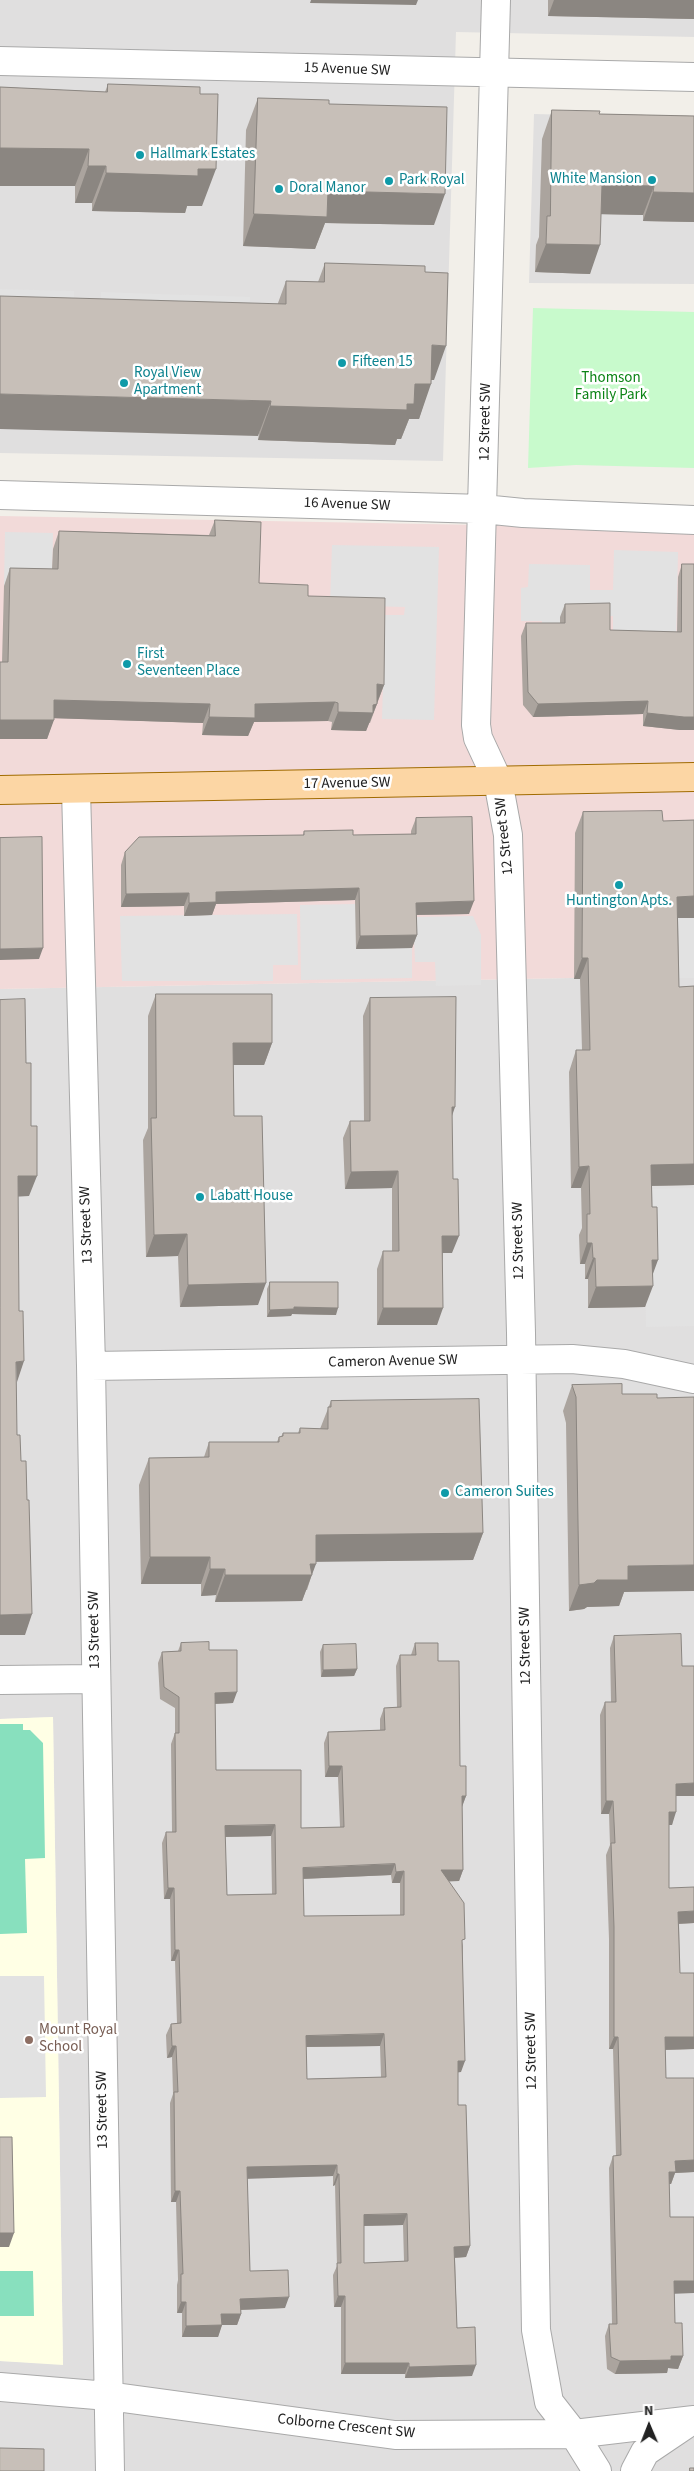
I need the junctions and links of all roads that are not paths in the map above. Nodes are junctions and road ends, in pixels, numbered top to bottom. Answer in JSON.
{"nodes":[{"id":1,"x":496,"y":0,"type":"edge"},
{"id":2,"x":0,"y":61,"type":"edge"},
{"id":3,"x":494,"y":74,"type":"junction"},
{"id":4,"x":694,"y":77,"type":"edge"},
{"id":5,"x":0,"y":495,"type":"edge"},
{"id":6,"x":483,"y":509,"type":"junction"},
{"id":7,"x":694,"y":520,"type":"edge"},
{"id":8,"x":694,"y":777,"type":"edge"},
{"id":9,"x":498,"y":781,"type":"junction"},
{"id":10,"x":76,"y":789,"type":"junction"},
{"id":11,"x":0,"y":790,"type":"edge"},
{"id":12,"x":522,"y":1360,"type":"junction"},
{"id":13,"x":91,"y":1366,"type":"junction"},
{"id":14,"x":694,"y":1379,"type":"edge"},
{"id":15,"x":95,"y":1679,"type":"junction"},
{"id":16,"x":0,"y":1680,"type":"edge"},
{"id":17,"x":0,"y":2387,"type":"edge"},
{"id":18,"x":108,"y":2396,"type":"junction"},
{"id":19,"x":694,"y":2420,"type":"edge"},
{"id":20,"x":574,"y":2434,"type":"junction"},
{"id":21,"x":110,"y":2471,"type":"edge"},
{"id":22,"x":596,"y":2471,"type":"edge"},
{"id":23,"x":635,"y":2471,"type":"edge"}],
"edges":[{"from":1,"to":3,"type":"street","name":"12 Street SW"},
{"from":2,"to":3,"type":"street","name":"15 Avenue SW"},
{"from":3,"to":4,"type":"street","name":"15 Avenue SW"},
{"from":3,"to":6,"type":"street","name":"12 Street SW"},
{"from":5,"to":6,"type":"street","name":"16 Avenue SW"},
{"from":6,"to":7,"type":"street","name":"16 Avenue SW"},
{"from":6,"to":9,"type":"street","name":"12 Street SW"},
{"from":8,"to":9,"type":"main road","name":"17 Avenue SW"},
{"from":9,"to":10,"type":"main road","name":"17 Avenue SW"},
{"from":9,"to":12,"type":"street","name":"12 Street SW"},
{"from":10,"to":11,"type":"main road","name":"17 Avenue SW"},
{"from":10,"to":13,"type":"street","name":"13 Street SW"},
{"from":12,"to":13,"type":"street","name":"Cameron Avenue SW"},
{"from":12,"to":14,"type":"street","name":"Cameron Avenue SW"},
{"from":12,"to":20,"type":"street","name":"12 Street SW"},
{"from":13,"to":15,"type":"street","name":"13 Street SW"},
{"from":15,"to":16,"type":"street"},
{"from":15,"to":18,"type":"street","name":"13 Street SW"},
{"from":17,"to":18,"type":"street","name":"Colborne Crescent SW"},
{"from":18,"to":20,"type":"street","name":"Colborne Crescent SW"},
{"from":18,"to":21,"type":"street","name":"13 Street SW"},
{"from":19,"to":20,"type":"street","name":"Colborne Crescent SW"},
{"from":19,"to":23,"type":"street","name":"Colborne Crescent SW"},
{"from":20,"to":22,"type":"street","name":"12 Street SW"}]}
